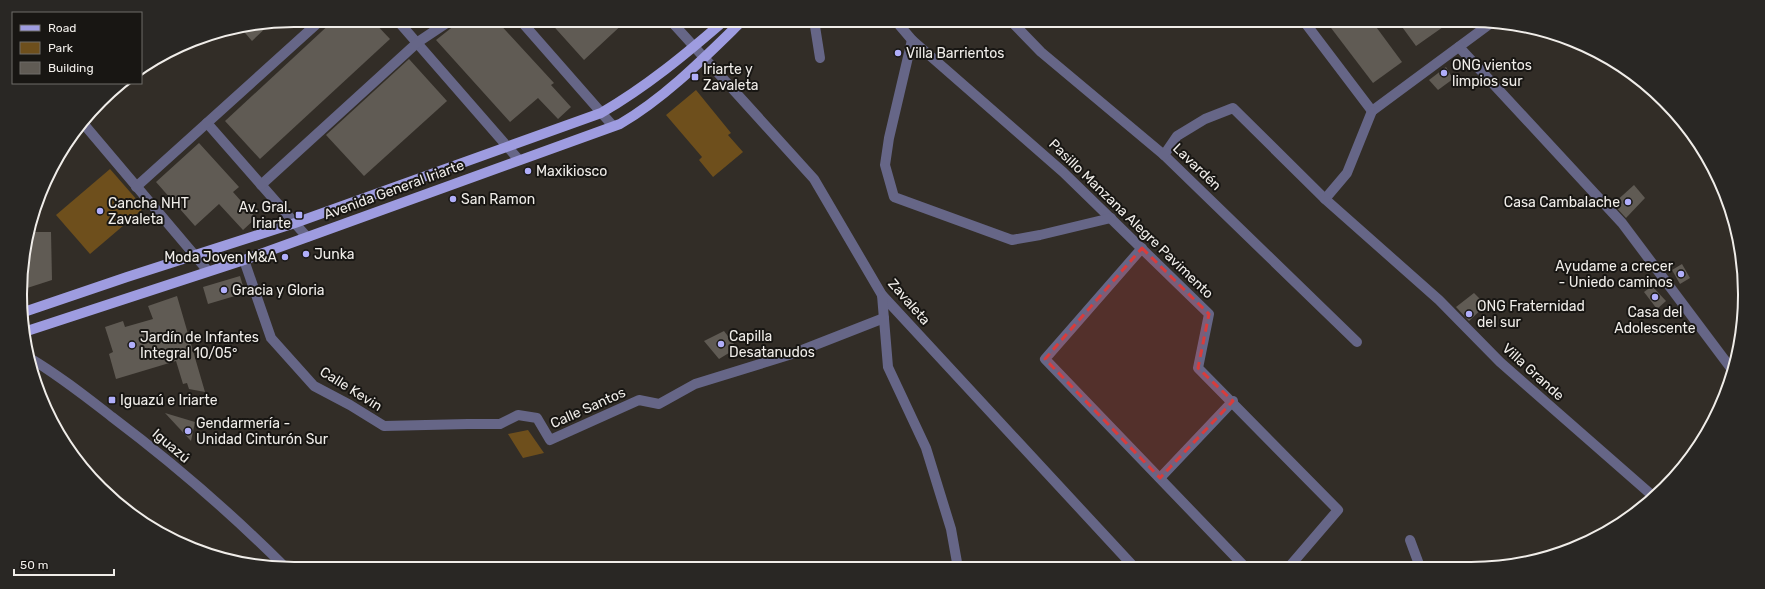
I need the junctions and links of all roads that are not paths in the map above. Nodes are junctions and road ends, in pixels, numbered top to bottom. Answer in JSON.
{"nodes":[{"id":1,"x":313,"y":27,"type":"edge"},
{"id":2,"x":404,"y":27,"type":"edge"},
{"id":3,"x":440,"y":27,"type":"edge"},
{"id":4,"x":526,"y":27,"type":"edge"},
{"id":5,"x":676,"y":27,"type":"edge"},
{"id":6,"x":717,"y":27,"type":"edge"},
{"id":7,"x":736,"y":27,"type":"edge"},
{"id":8,"x":815,"y":27,"type":"edge"},
{"id":9,"x":901,"y":27,"type":"edge"},
{"id":10,"x":1017,"y":27,"type":"edge"},
{"id":11,"x":1309,"y":27,"type":"edge"},
{"id":12,"x":1485,"y":28,"type":"edge"},
{"id":13,"x":912,"y":40,"type":"junction"},
{"id":14,"x":418,"y":42,"type":"junction"},
{"id":15,"x":694,"y":46,"type":"junction"},
{"id":16,"x":1459,"y":47,"type":"junction"},
{"id":17,"x":704,"y":57,"type":"junction"},
{"id":18,"x":820,"y":58,"type":"dead end"},
{"id":19,"x":1372,"y":111,"type":"junction"},
{"id":20,"x":601,"y":113,"type":"junction"},
{"id":21,"x":207,"y":124,"type":"junction"},
{"id":22,"x":613,"y":126,"type":"junction"},
{"id":23,"x":86,"y":127,"type":"edge"},
{"id":24,"x":508,"y":146,"type":"junction"},
{"id":25,"x":1164,"y":155,"type":"junction"},
{"id":26,"x":519,"y":160,"type":"junction"},
{"id":27,"x":261,"y":185,"type":"junction"},
{"id":28,"x":136,"y":187,"type":"junction"},
{"id":29,"x":1325,"y":199,"type":"junction"},
{"id":30,"x":1111,"y":218,"type":"junction"},
{"id":31,"x":295,"y":223,"type":"junction"},
{"id":32,"x":307,"y":237,"type":"junction"},
{"id":33,"x":1142,"y":248,"type":"junction"},
{"id":34,"x":195,"y":256,"type":"junction"},
{"id":35,"x":244,"y":260,"type":"junction"},
{"id":36,"x":208,"y":271,"type":"junction"},
{"id":37,"x":882,"y":295,"type":"junction"},
{"id":38,"x":28,"y":311,"type":"edge"},
{"id":39,"x":884,"y":318,"type":"junction"},
{"id":40,"x":29,"y":330,"type":"edge"},
{"id":41,"x":1357,"y":342,"type":"dead end"},
{"id":42,"x":36,"y":362,"type":"edge"},
{"id":43,"x":1729,"y":364,"type":"edge"},
{"id":44,"x":1233,"y":401,"type":"junction"},
{"id":45,"x":550,"y":440,"type":"joint"},
{"id":46,"x":1160,"y":478,"type":"junction"},
{"id":47,"x":1650,"y":493,"type":"edge"},
{"id":48,"x":1410,"y":540,"type":"dead end"},
{"id":49,"x":279,"y":561,"type":"edge"},
{"id":50,"x":957,"y":562,"type":"edge"},
{"id":51,"x":1129,"y":562,"type":"edge"},
{"id":52,"x":1240,"y":562,"type":"edge"},
{"id":53,"x":1293,"y":562,"type":"edge"},
{"id":54,"x":1418,"y":562,"type":"edge"}],
"edges":[{"from":1,"to":21,"type":"street"},
{"from":2,"to":14,"type":"street"},
{"from":3,"to":14,"type":"street"},
{"from":4,"to":20,"type":"street"},
{"from":5,"to":15,"type":"street","name":"Zavaleta"},
{"from":6,"to":15,"type":"main road","name":"Avenida General Iriarte"},
{"from":7,"to":17,"type":"main road","name":"Avenida General Iriarte"},
{"from":8,"to":18,"type":"street"},
{"from":9,"to":13,"type":"street","name":"Pasillo Manzana Alegre Pavimento"},
{"from":10,"to":25,"type":"street","name":"Lavardén"},
{"from":11,"to":19,"type":"street"},
{"from":12,"to":16,"type":"street"},
{"from":13,"to":30,"type":"street","name":"Pasillo Manzana Alegre Pavimento"},
{"from":13,"to":30,"type":"street"},
{"from":14,"to":24,"type":"street"},
{"from":14,"to":27,"type":"street"},
{"from":15,"to":17,"type":"street","name":"Zavaleta"},
{"from":15,"to":20,"type":"main road","name":"Avenida General Iriarte"},
{"from":16,"to":19,"type":"street"},
{"from":16,"to":43,"type":"street"},
{"from":17,"to":22,"type":"main road","name":"Avenida General Iriarte"},
{"from":17,"to":37,"type":"street","name":"Zavaleta"},
{"from":19,"to":29,"type":"street"},
{"from":20,"to":22,"type":"street"},
{"from":20,"to":24,"type":"main road","name":"Avenida General Iriarte"},
{"from":21,"to":27,"type":"street"},
{"from":21,"to":28,"type":"street"},
{"from":22,"to":26,"type":"main road","name":"Avenida General Iriarte"},
{"from":23,"to":28,"type":"street"},
{"from":24,"to":26,"type":"street"},
{"from":24,"to":31,"type":"main road","name":"Avenida General Iriarte"},
{"from":25,"to":29,"type":"street","name":"Villa Grande"},
{"from":25,"to":41,"type":"street","name":"Lavardén"},
{"from":26,"to":32,"type":"main road","name":"Avenida General Iriarte"},
{"from":27,"to":31,"type":"street"},
{"from":28,"to":34,"type":"street"},
{"from":29,"to":47,"type":"street","name":"Villa Grande"},
{"from":30,"to":33,"type":"street","name":"Pasillo Manzana Alegre Pavimento"},
{"from":31,"to":32,"type":"street"},
{"from":31,"to":34,"type":"main road","name":"Avenida General Iriarte"},
{"from":32,"to":35,"type":"main road","name":"Avenida General Iriarte"},
{"from":33,"to":44,"type":"street","name":"Pasillo Manzana Alegre Pavimento"},
{"from":33,"to":46,"type":"street"},
{"from":34,"to":36,"type":"street"},
{"from":34,"to":38,"type":"main road","name":"Avenida General Iriarte"},
{"from":35,"to":36,"type":"main road","name":"Avenida General Iriarte"},
{"from":35,"to":45,"type":"street","name":"Calle Kevin"},
{"from":36,"to":40,"type":"main road","name":"Avenida General Iriarte"},
{"from":37,"to":39,"type":"street"},
{"from":37,"to":51,"type":"street","name":"Zavaleta"},
{"from":39,"to":45,"type":"street","name":"Calle Santos"},
{"from":39,"to":50,"type":"street"},
{"from":42,"to":49,"type":"street","name":"Iguazú"},
{"from":44,"to":46,"type":"street"},
{"from":44,"to":53,"type":"street","name":"Pasillo Manzana Alegre Pavimento"},
{"from":46,"to":52,"type":"street"},
{"from":48,"to":54,"type":"street"}]}
